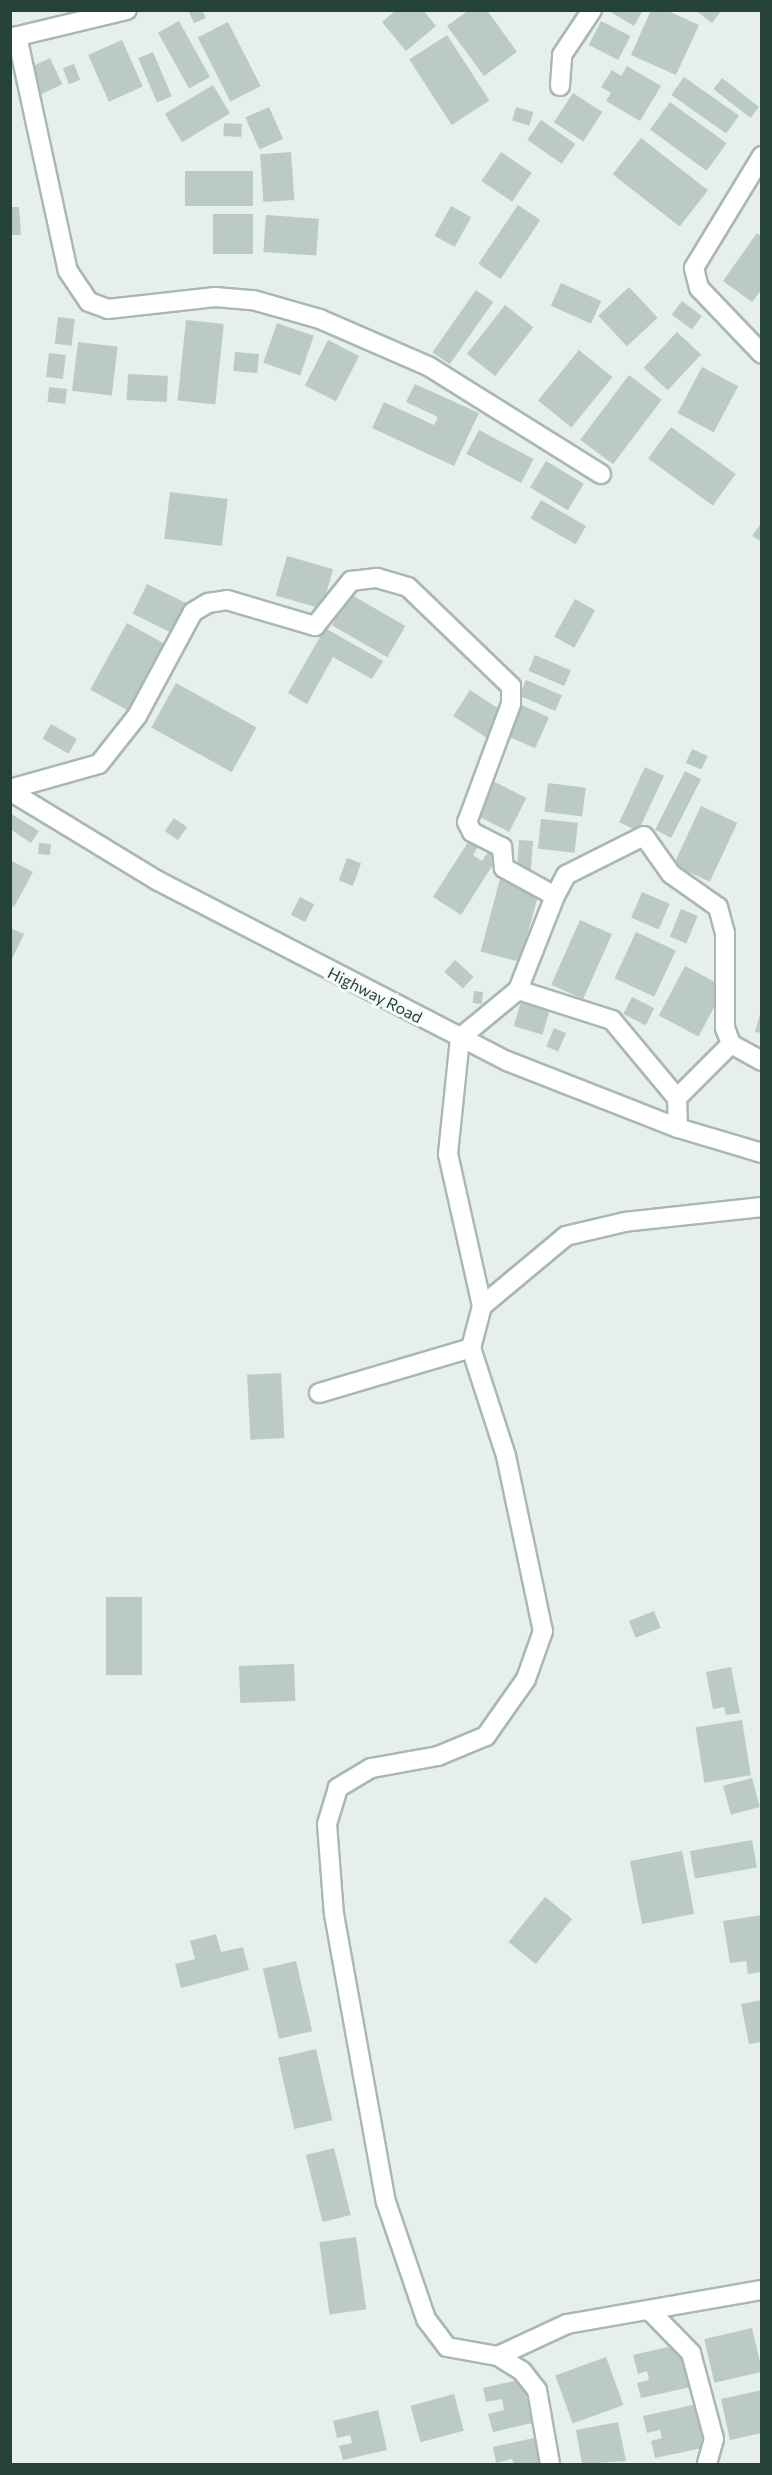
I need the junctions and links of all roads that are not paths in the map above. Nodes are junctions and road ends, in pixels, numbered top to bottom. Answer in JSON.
{"nodes":[{"id":1,"x":127,"y":10,"type":"edge"},
{"id":2,"x":592,"y":10,"type":"edge"},
{"id":3,"x":14,"y":37,"type":"edge"},
{"id":4,"x":560,"y":86,"type":"dead end"},
{"id":5,"x":762,"y":156,"type":"edge"},
{"id":6,"x":762,"y":354,"type":"edge"},
{"id":7,"x":601,"y":474,"type":"dead end"},
{"id":8,"x":10,"y":790,"type":"edge"},
{"id":9,"x":555,"y":896,"type":"junction"},
{"id":10,"x":518,"y":990,"type":"junction"},
{"id":11,"x":460,"y":1038,"type":"junction"},
{"id":12,"x":731,"y":1044,"type":"junction"},
{"id":13,"x":762,"y":1061,"type":"edge"},
{"id":14,"x":677,"y":1098,"type":"junction"},
{"id":15,"x":678,"y":1128,"type":"junction"},
{"id":16,"x":762,"y":1153,"type":"edge"},
{"id":17,"x":762,"y":1208,"type":"edge"},
{"id":18,"x":482,"y":1306,"type":"junction"},
{"id":19,"x":471,"y":1348,"type":"junction"},
{"id":20,"x":319,"y":1393,"type":"dead end"},
{"id":21,"x":762,"y":2290,"type":"edge"},
{"id":22,"x":652,"y":2313,"type":"junction"},
{"id":23,"x":498,"y":2356,"type":"junction"},
{"id":24,"x":550,"y":2464,"type":"edge"},
{"id":25,"x":707,"y":2464,"type":"edge"}],
"edges":[{"from":1,"to":3,"type":"street"},
{"from":2,"to":4,"type":"street"},
{"from":3,"to":7,"type":"street"},
{"from":5,"to":6,"type":"street"},
{"from":8,"to":9,"type":"street"},
{"from":8,"to":11,"type":"street","name":"Highway Road"},
{"from":9,"to":10,"type":"street"},
{"from":9,"to":12,"type":"street"},
{"from":10,"to":11,"type":"street"},
{"from":10,"to":14,"type":"street"},
{"from":11,"to":15,"type":"street","name":"Highway Road"},
{"from":11,"to":18,"type":"street"},
{"from":12,"to":13,"type":"street"},
{"from":12,"to":14,"type":"street"},
{"from":14,"to":15,"type":"street"},
{"from":15,"to":16,"type":"street","name":"Highway Road"},
{"from":17,"to":18,"type":"street"},
{"from":18,"to":19,"type":"street"},
{"from":19,"to":20,"type":"street"},
{"from":19,"to":23,"type":"street"},
{"from":21,"to":22,"type":"street"},
{"from":22,"to":23,"type":"street"},
{"from":22,"to":25,"type":"street"},
{"from":23,"to":24,"type":"street"}]}
